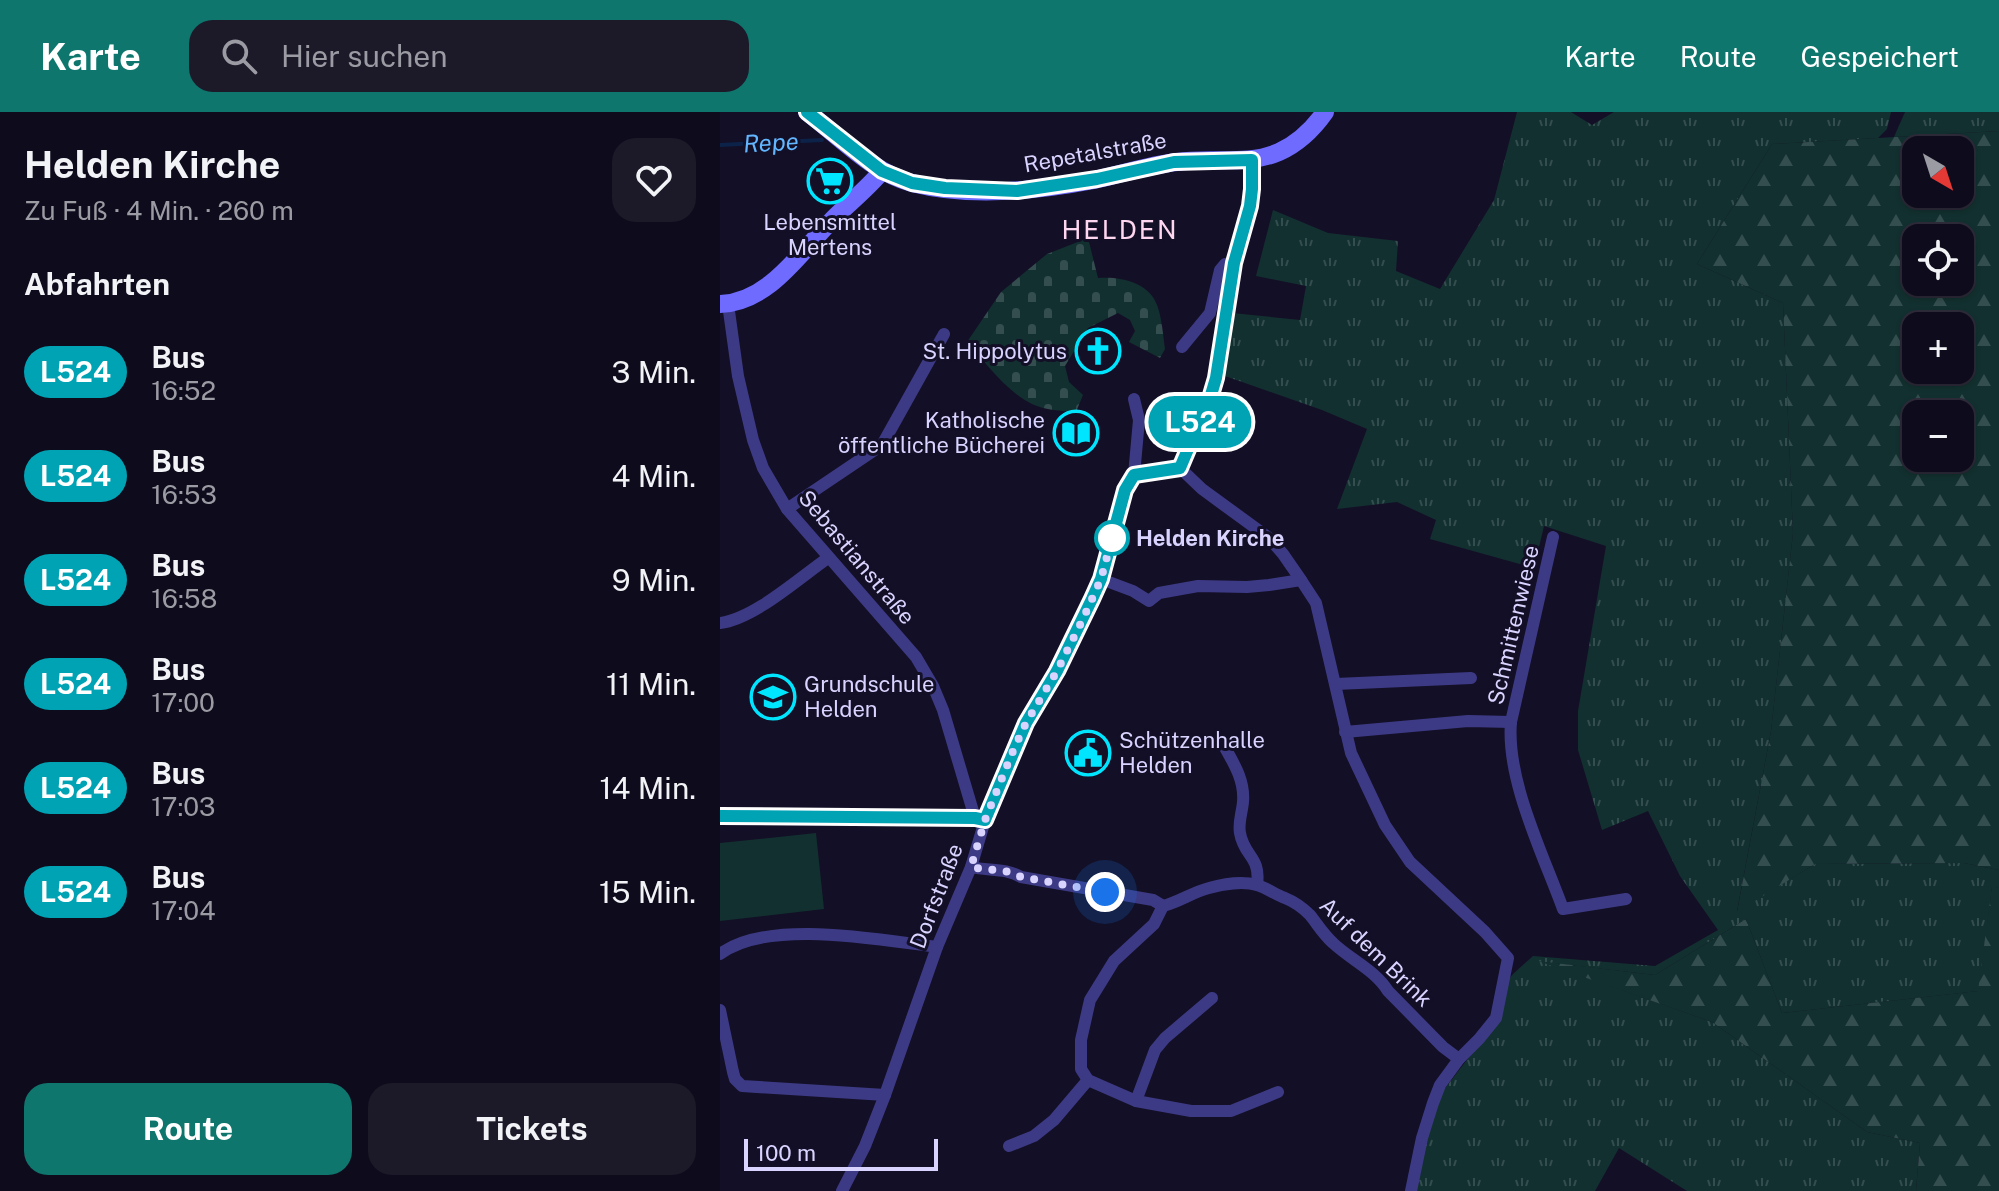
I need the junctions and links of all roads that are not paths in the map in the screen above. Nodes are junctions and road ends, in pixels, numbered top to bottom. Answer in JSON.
{"nodes":[{"id":1,"x":807,"y":112,"type":"edge"},
{"id":2,"x":1325,"y":112,"type":"edge"},
{"id":3,"x":1252,"y":160,"type":"junction"},
{"id":4,"x":882,"y":171,"type":"junction"},
{"id":5,"x":1234,"y":263,"type":"junction"},
{"id":6,"x":724,"y":304,"type":"edge"},
{"id":7,"x":944,"y":334,"type":"dead end"},
{"id":8,"x":1182,"y":347,"type":"dead end"},
{"id":9,"x":1134,"y":399,"type":"dead end"},
{"id":10,"x":1180,"y":468,"type":"junction"},
{"id":11,"x":1134,"y":475,"type":"junction"},
{"id":12,"x":787,"y":509,"type":"junction"},
{"id":13,"x":1553,"y":537,"type":"dead end"},
{"id":14,"x":828,"y":558,"type":"junction"},
{"id":15,"x":1101,"y":579,"type":"junction"},
{"id":16,"x":1301,"y":580,"type":"junction"},
{"id":17,"x":720,"y":623,"type":"edge"},
{"id":18,"x":1471,"y":678,"type":"dead end"},
{"id":19,"x":1336,"y":684,"type":"junction"},
{"id":20,"x":1511,"y":722,"type":"junction"},
{"id":21,"x":1345,"y":732,"type":"junction"},
{"id":22,"x":1223,"y":744,"type":"dead end"},
{"id":23,"x":720,"y":816,"type":"edge"},
{"id":24,"x":980,"y":819,"type":"junction"},
{"id":25,"x":971,"y":867,"type":"junction"},
{"id":26,"x":1257,"y":885,"type":"junction"},
{"id":27,"x":1626,"y":899,"type":"dead end"},
{"id":28,"x":1163,"y":906,"type":"junction"},
{"id":29,"x":937,"y":947,"type":"junction"},
{"id":30,"x":720,"y":954,"type":"edge"},
{"id":31,"x":1212,"y":998,"type":"dead end"},
{"id":32,"x":720,"y":1010,"type":"edge"},
{"id":33,"x":1459,"y":1059,"type":"junction"},
{"id":34,"x":1088,"y":1080,"type":"junction"},
{"id":35,"x":1278,"y":1092,"type":"dead end"},
{"id":36,"x":885,"y":1095,"type":"junction"},
{"id":37,"x":1136,"y":1101,"type":"junction"},
{"id":38,"x":1009,"y":1146,"type":"dead end"},
{"id":39,"x":842,"y":1191,"type":"edge"},
{"id":40,"x":1411,"y":1191,"type":"edge"}],
"edges":[{"from":1,"to":4,"type":"main road","name":"Repetalstraße"},
{"from":2,"to":3,"type":"main road","name":"Repetalstraße"},
{"from":3,"to":4,"type":"main road","name":"Repetalstraße"},
{"from":3,"to":5,"type":"street"},
{"from":4,"to":6,"type":"main road"},
{"from":5,"to":8,"type":"street"},
{"from":5,"to":10,"type":"street"},
{"from":6,"to":12,"type":"street","name":"Sebastianstraße"},
{"from":7,"to":12,"type":"street"},
{"from":9,"to":11,"type":"street","name":"Dorfstraße"},
{"from":10,"to":11,"type":"street"},
{"from":10,"to":16,"type":"street"},
{"from":11,"to":15,"type":"street","name":"Dorfstraße"},
{"from":12,"to":14,"type":"street","name":"Sebastianstraße"},
{"from":13,"to":20,"type":"street","name":"Schmittenwiese"},
{"from":14,"to":17,"type":"street"},
{"from":14,"to":24,"type":"street","name":"Sebastianstraße"},
{"from":15,"to":16,"type":"street"},
{"from":15,"to":24,"type":"street","name":"Dorfstraße"},
{"from":16,"to":19,"type":"street"},
{"from":18,"to":19,"type":"street"},
{"from":19,"to":21,"type":"street"},
{"from":20,"to":21,"type":"street","name":"Schmittenwiese"},
{"from":20,"to":27,"type":"street","name":"Schmittenwiese"},
{"from":21,"to":33,"type":"street"},
{"from":22,"to":26,"type":"street"},
{"from":23,"to":24,"type":"street"},
{"from":24,"to":25,"type":"street","name":"Dorfstraße"},
{"from":25,"to":28,"type":"street"},
{"from":25,"to":29,"type":"street","name":"Dorfstraße"},
{"from":26,"to":28,"type":"street","name":"Auf dem Brink"},
{"from":26,"to":33,"type":"street","name":"Auf dem Brink"},
{"from":28,"to":34,"type":"street"},
{"from":29,"to":30,"type":"street"},
{"from":29,"to":36,"type":"street","name":"Dorfstraße"},
{"from":31,"to":37,"type":"street"},
{"from":32,"to":36,"type":"street"},
{"from":33,"to":40,"type":"street"},
{"from":34,"to":37,"type":"street"},
{"from":34,"to":38,"type":"street"},
{"from":35,"to":37,"type":"street"},
{"from":36,"to":39,"type":"street","name":"Dorfstraße"}]}
